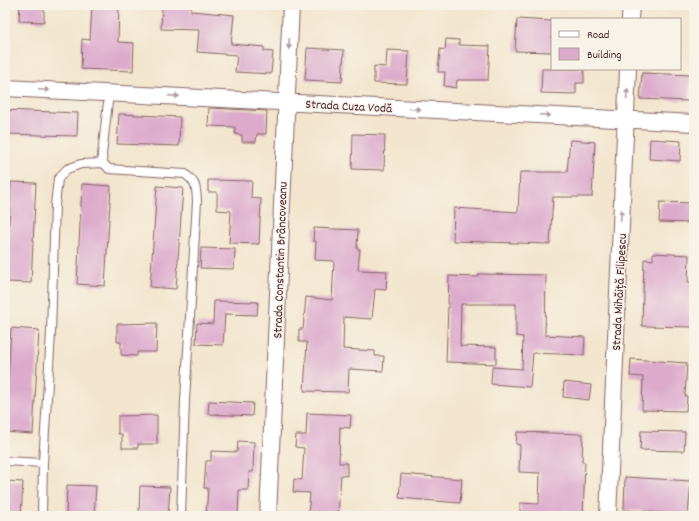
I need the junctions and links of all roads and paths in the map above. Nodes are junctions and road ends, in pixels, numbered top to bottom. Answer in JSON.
{"nodes":[{"id":1,"x":291,"y":5,"type":"edge"},
{"id":2,"x":631,"y":5,"type":"edge"},
{"id":3,"x":630,"y":18,"type":"edge"},
{"id":4,"x":628,"y":70,"type":"edge"},
{"id":5,"x":5,"y":88,"type":"edge"},
{"id":6,"x":108,"y":93,"type":"junction"},
{"id":7,"x":286,"y":102,"type":"junction"},
{"id":8,"x":626,"y":119,"type":"junction"},
{"id":9,"x":694,"y":123,"type":"edge"},
{"id":10,"x":103,"y":163,"type":"junction"},
{"id":11,"x":5,"y":461,"type":"edge"},
{"id":12,"x":43,"y":462,"type":"junction"},
{"id":13,"x":42,"y":516,"type":"edge"},
{"id":14,"x":181,"y":516,"type":"edge"},
{"id":15,"x":268,"y":516,"type":"edge"},
{"id":16,"x":608,"y":516,"type":"edge"}],
"edges":[{"from":1,"to":7,"type":"street","name":"Strada Constantin Brâncoveanu","one_way":true},
{"from":2,"to":3,"type":"street"},
{"from":8,"to":4,"type":"street","name":"Strada Mihăiță Filipescu","one_way":true},
{"from":5,"to":6,"type":"street","name":"Strada Cuza Vodă","one_way":true},
{"from":6,"to":7,"type":"street","name":"Strada Cuza Vodă","one_way":true},
{"from":6,"to":10,"type":"lane"},
{"from":7,"to":8,"type":"street","name":"Strada Cuza Vodă","one_way":true},
{"from":7,"to":15,"type":"street","name":"Strada Constantin Brâncoveanu"},
{"from":8,"to":9,"type":"street","name":"Strada Cuza Vodă"},
{"from":16,"to":8,"type":"street","name":"Strada Mihăiță Filipescu","one_way":true},
{"from":10,"to":12,"type":"lane"},
{"from":10,"to":14,"type":"lane"},
{"from":11,"to":12,"type":"lane"},
{"from":12,"to":13,"type":"lane"}]}
